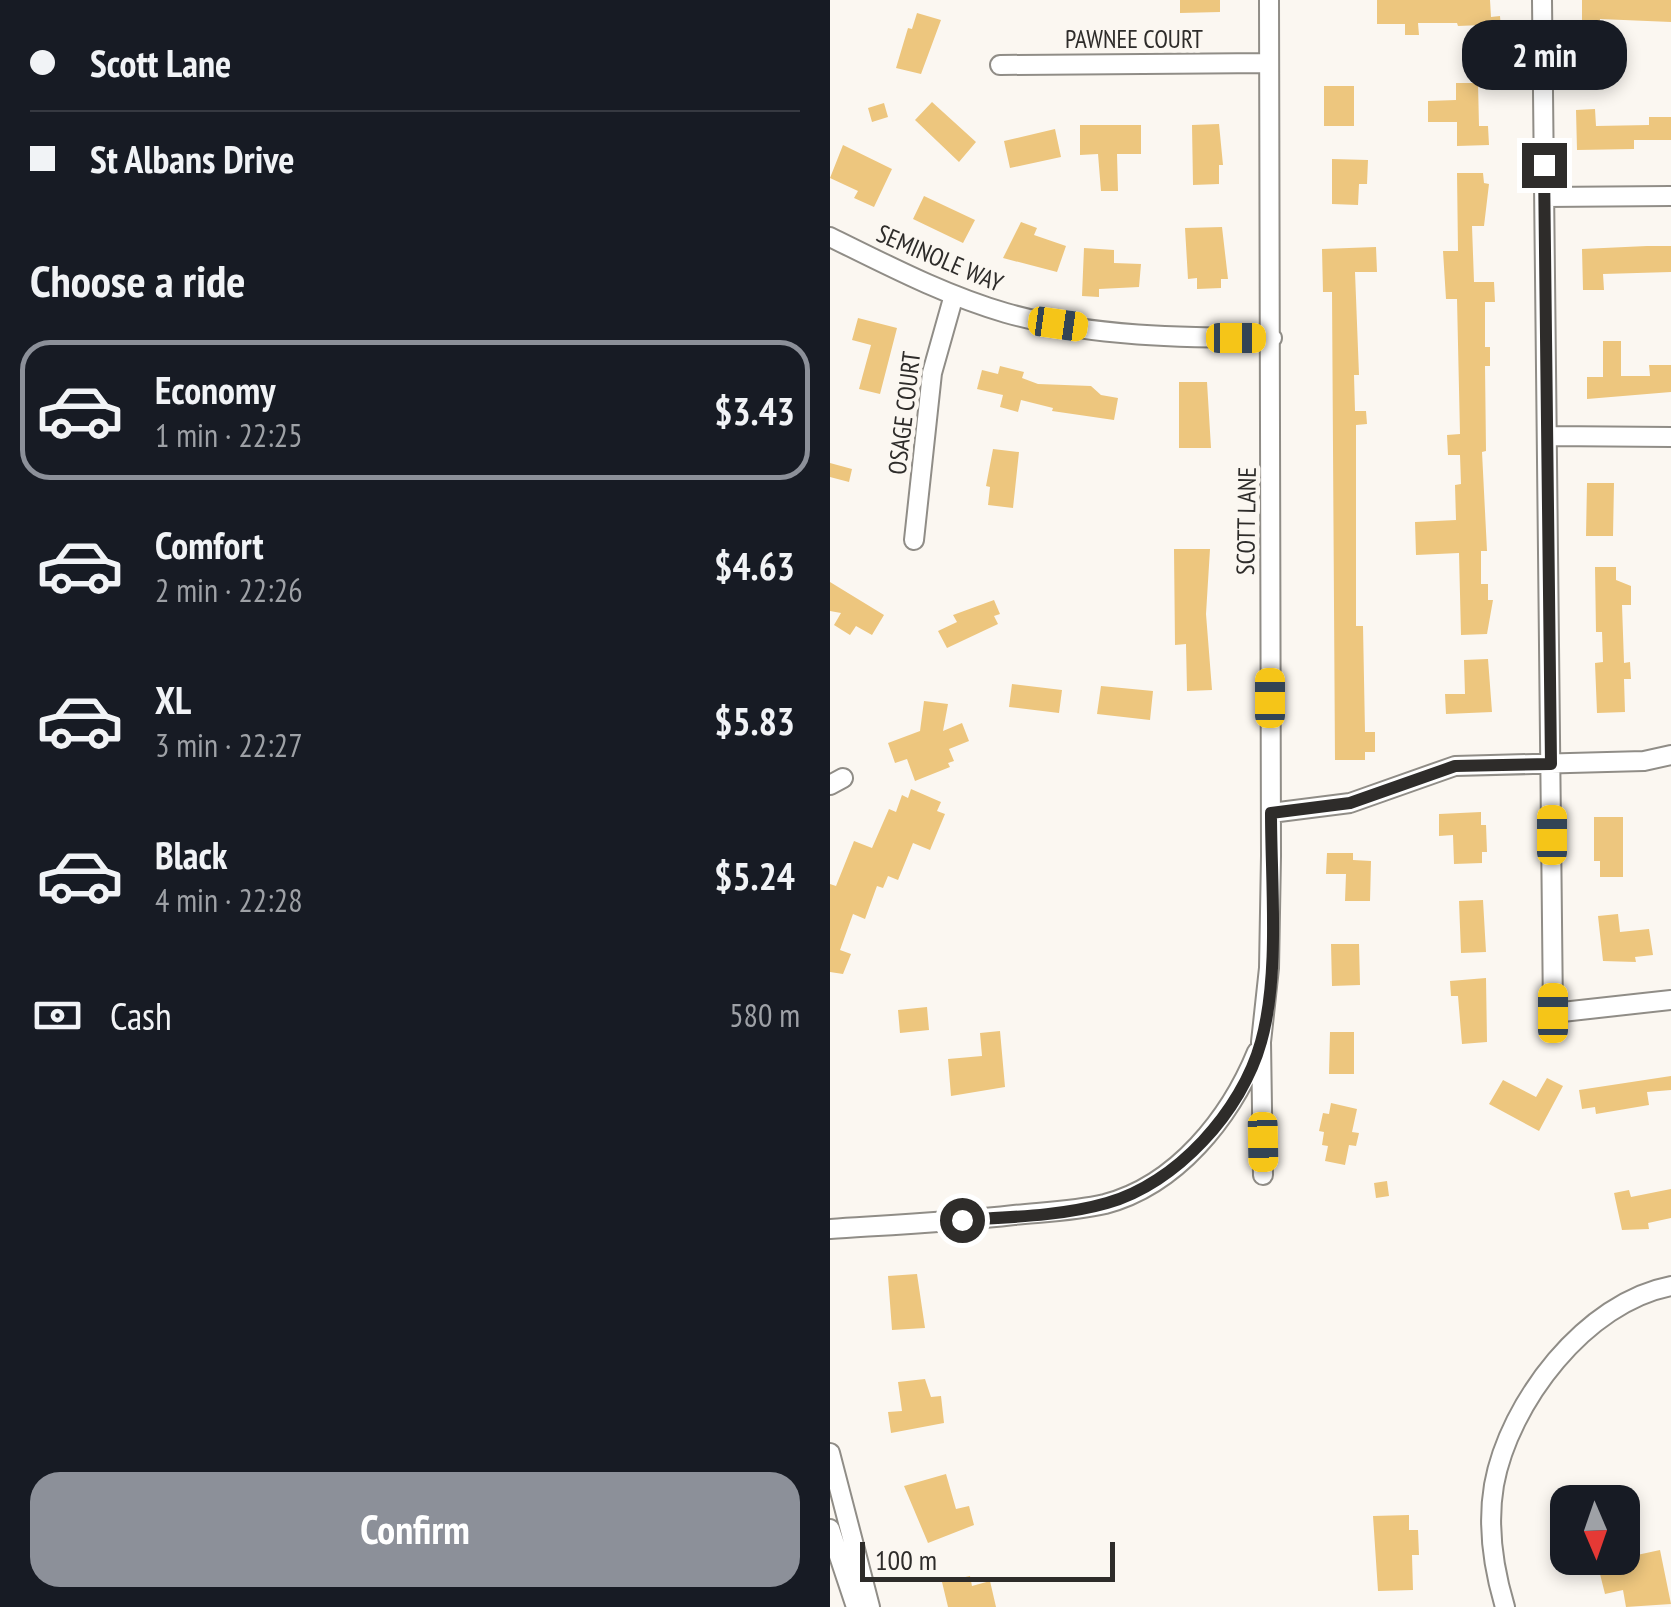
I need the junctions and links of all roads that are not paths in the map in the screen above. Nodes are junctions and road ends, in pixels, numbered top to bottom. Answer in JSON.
{"nodes":[{"id":1,"x":1269,"y":0,"type":"edge"},
{"id":2,"x":1542,"y":0,"type":"edge"},
{"id":3,"x":1269,"y":64,"type":"junction"},
{"id":4,"x":1000,"y":65,"type":"dead end"},
{"id":5,"x":1671,"y":196,"type":"edge"},
{"id":6,"x":1545,"y":197,"type":"junction"},
{"id":7,"x":830,"y":237,"type":"edge"},
{"id":8,"x":954,"y":295,"type":"junction"},
{"id":9,"x":1272,"y":338,"type":"junction"},
{"id":10,"x":1548,"y":436,"type":"junction"},
{"id":11,"x":1671,"y":436,"type":"edge"},
{"id":12,"x":914,"y":540,"type":"dead end"},
{"id":13,"x":1671,"y":755,"type":"edge"},
{"id":14,"x":1551,"y":764,"type":"junction"},
{"id":15,"x":1271,"y":813,"type":"junction"},
{"id":16,"x":1671,"y":1000,"type":"edge"},
{"id":17,"x":1261,"y":1042,"type":"junction"},
{"id":18,"x":1263,"y":1175,"type":"dead end"},
{"id":19,"x":830,"y":1229,"type":"edge"},
{"id":20,"x":1671,"y":1286,"type":"edge"},
{"id":21,"x":830,"y":1453,"type":"edge"},
{"id":22,"x":830,"y":1529,"type":"edge"},
{"id":23,"x":856,"y":1607,"type":"edge"},
{"id":24,"x":870,"y":1607,"type":"edge"},
{"id":25,"x":1505,"y":1607,"type":"edge"}],
"edges":[{"from":1,"to":3,"type":"street","name":"SCOTT LANE"},
{"from":2,"to":6,"type":"street"},
{"from":3,"to":4,"type":"street","name":"PAWNEE COURT"},
{"from":3,"to":9,"type":"street","name":"SCOTT LANE"},
{"from":5,"to":6,"type":"street"},
{"from":6,"to":10,"type":"street"},
{"from":7,"to":8,"type":"street","name":"SEMINOLE WAY"},
{"from":8,"to":9,"type":"street","name":"SEMINOLE WAY"},
{"from":8,"to":12,"type":"street","name":"OSAGE COURT"},
{"from":9,"to":15,"type":"street","name":"SCOTT LANE"},
{"from":10,"to":11,"type":"street"},
{"from":10,"to":14,"type":"street"},
{"from":13,"to":14,"type":"street"},
{"from":14,"to":15,"type":"street"},
{"from":14,"to":16,"type":"street"},
{"from":15,"to":17,"type":"street","name":"SCOTT LANE"},
{"from":17,"to":18,"type":"street","name":"SCOTT LANE"},
{"from":17,"to":19,"type":"street","name":"SCOTT LANE"},
{"from":20,"to":25,"type":"street"},
{"from":21,"to":24,"type":"street"},
{"from":22,"to":23,"type":"street"}]}
